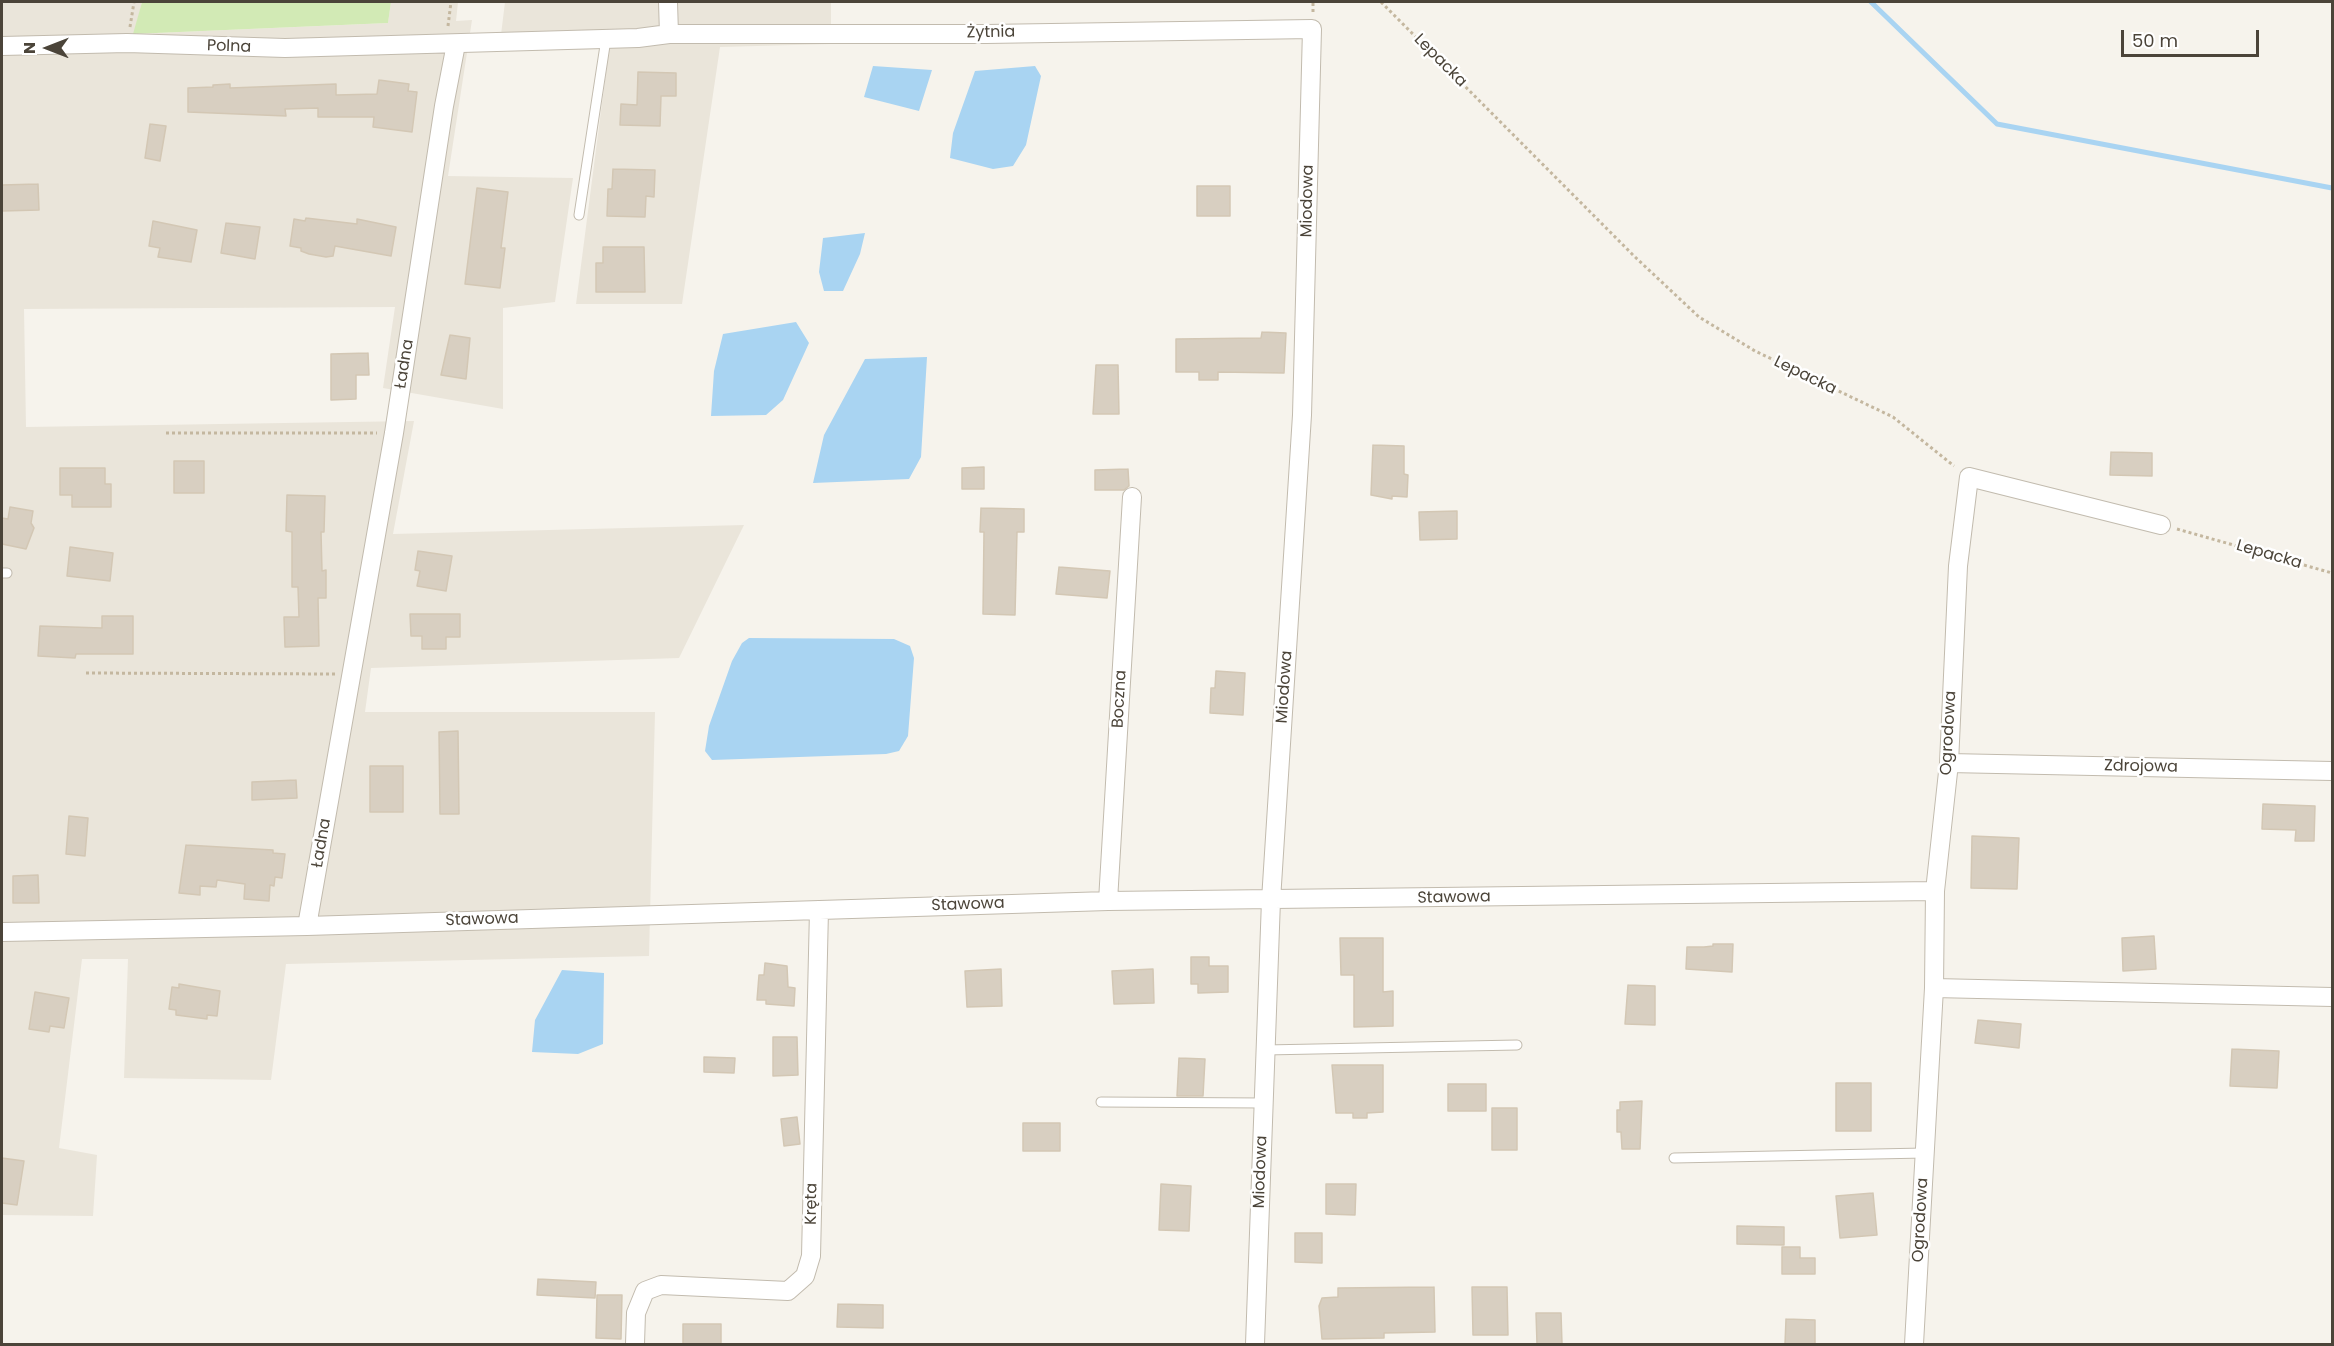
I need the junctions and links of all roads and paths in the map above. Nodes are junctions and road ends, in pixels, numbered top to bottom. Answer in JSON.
{"nodes":[{"id":1,"x":134,"y":2,"type":"edge"},
{"id":2,"x":451,"y":2,"type":"edge"},
{"id":3,"x":668,"y":2,"type":"edge"},
{"id":4,"x":1381,"y":2,"type":"edge"},
{"id":5,"x":1312,"y":28,"type":"joint"},
{"id":6,"x":669,"y":34,"type":"junction"},
{"id":7,"x":606,"y":39,"type":"junction"},
{"id":8,"x":127,"y":43,"type":"junction"},
{"id":9,"x":451,"y":43,"type":"junction"},
{"id":10,"x":2,"y":46,"type":"edge"},
{"id":11,"x":579,"y":215,"type":"dead end"},
{"id":12,"x":166,"y":433,"type":"dead end"},
{"id":13,"x":394,"y":433,"type":"junction"},
{"id":14,"x":1969,"y":477,"type":"junction"},
{"id":15,"x":1132,"y":496,"type":"dead end"},
{"id":16,"x":2161,"y":525,"type":"joint"},
{"id":17,"x":2332,"y":573,"type":"edge"},
{"id":18,"x":86,"y":673,"type":"dead end"},
{"id":19,"x":351,"y":674,"type":"junction"},
{"id":20,"x":1949,"y":763,"type":"junction"},
{"id":21,"x":2332,"y":771,"type":"edge"},
{"id":22,"x":1935,"y":891,"type":"junction"},
{"id":23,"x":1271,"y":900,"type":"junction"},
{"id":24,"x":1107,"y":901,"type":"junction"},
{"id":25,"x":819,"y":910,"type":"junction"},
{"id":26,"x":307,"y":926,"type":"junction"},
{"id":27,"x":2,"y":932,"type":"edge"},
{"id":28,"x":1935,"y":988,"type":"junction"},
{"id":29,"x":2332,"y":997,"type":"edge"},
{"id":30,"x":1517,"y":1045,"type":"dead end"},
{"id":31,"x":1265,"y":1050,"type":"junction"},
{"id":32,"x":1101,"y":1102,"type":"dead end"},
{"id":33,"x":1263,"y":1103,"type":"junction"},
{"id":34,"x":1925,"y":1153,"type":"junction"},
{"id":35,"x":1674,"y":1158,"type":"dead end"},
{"id":36,"x":635,"y":1344,"type":"edge"},
{"id":37,"x":1255,"y":1344,"type":"edge"},
{"id":38,"x":1914,"y":1344,"type":"edge"}],
"edges":[{"from":1,"to":8,"type":"path"},
{"from":2,"to":9,"type":"path"},
{"from":3,"to":6,"type":"street"},
{"from":4,"to":14,"type":"path","name":"Lepacka"},
{"from":5,"to":6,"type":"street","name":"Żytnia"},
{"from":5,"to":23,"type":"street","name":"Miodowa"},
{"from":6,"to":7,"type":"street"},
{"from":7,"to":9,"type":"street"},
{"from":7,"to":11,"type":"lane"},
{"from":8,"to":9,"type":"street","name":"Polna"},
{"from":8,"to":10,"type":"street","name":"Polna"},
{"from":9,"to":13,"type":"street","name":"Ładna"},
{"from":12,"to":13,"type":"path"},
{"from":13,"to":19,"type":"street","name":"Ładna"},
{"from":14,"to":16,"type":"street"},
{"from":14,"to":20,"type":"street","name":"Ogrodowa"},
{"from":15,"to":24,"type":"street","name":"Boczna"},
{"from":16,"to":17,"type":"path","name":"Lepacka"},
{"from":18,"to":19,"type":"path"},
{"from":19,"to":26,"type":"street","name":"Ładna"},
{"from":20,"to":21,"type":"street","name":"Zdrojowa"},
{"from":20,"to":22,"type":"street","name":"Ogrodowa"},
{"from":22,"to":23,"type":"street","name":"Stawowa"},
{"from":22,"to":28,"type":"street","name":"Ogrodowa"},
{"from":23,"to":24,"type":"street","name":"Stawowa"},
{"from":23,"to":31,"type":"street","name":"Miodowa"},
{"from":24,"to":25,"type":"street","name":"Stawowa"},
{"from":25,"to":26,"type":"street","name":"Stawowa"},
{"from":25,"to":36,"type":"street","name":"Kręta"},
{"from":26,"to":27,"type":"street","name":"Stawowa"},
{"from":28,"to":29,"type":"street"},
{"from":28,"to":34,"type":"street","name":"Ogrodowa"},
{"from":30,"to":31,"type":"lane"},
{"from":31,"to":33,"type":"street","name":"Miodowa"},
{"from":32,"to":33,"type":"lane"},
{"from":33,"to":37,"type":"street","name":"Miodowa"},
{"from":34,"to":35,"type":"lane"},
{"from":34,"to":38,"type":"street","name":"Ogrodowa"}]}
